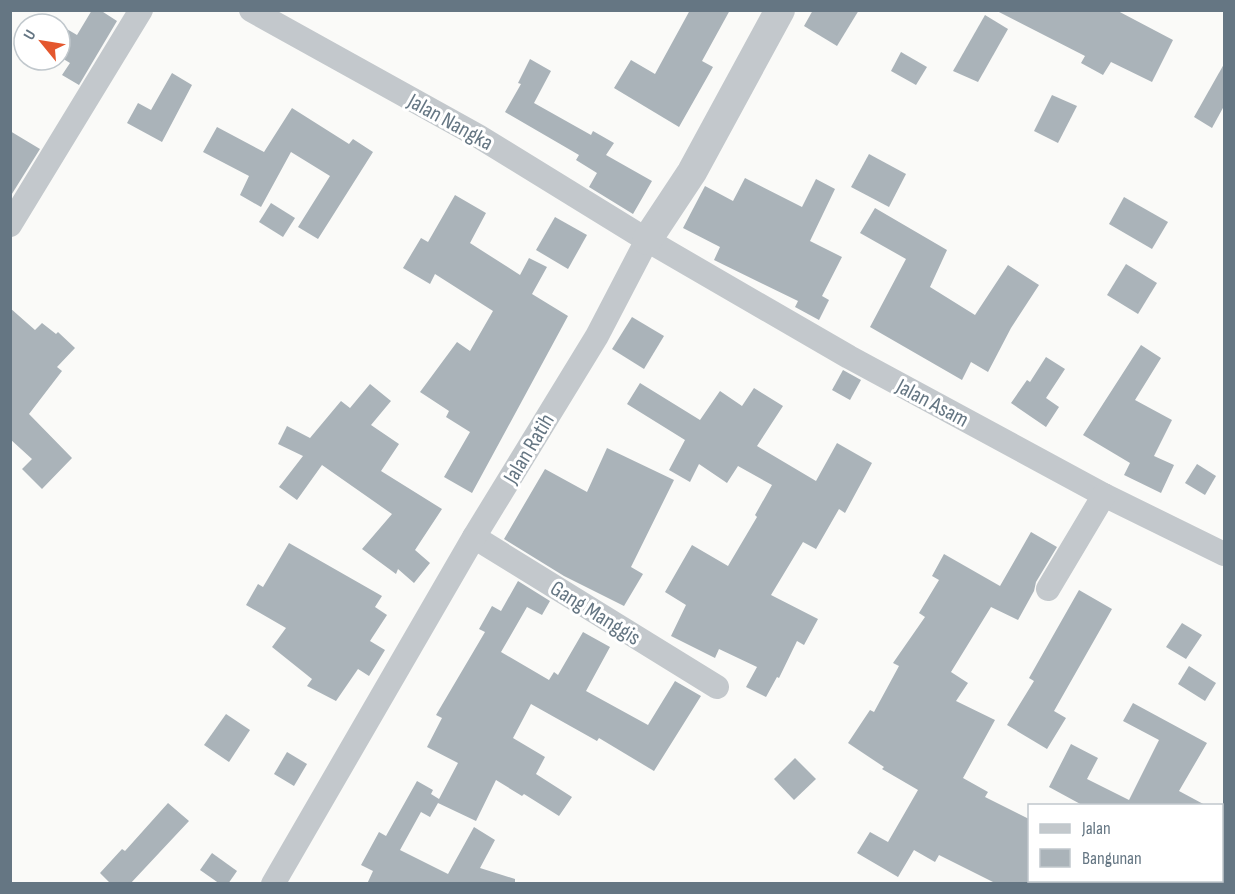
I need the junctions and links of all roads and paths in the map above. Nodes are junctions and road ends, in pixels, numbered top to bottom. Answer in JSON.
{"nodes":[{"id":1,"x":141,"y":10,"type":"edge"},
{"id":2,"x":251,"y":10,"type":"edge"},
{"id":3,"x":780,"y":10,"type":"edge"},
{"id":4,"x":10,"y":225,"type":"edge"},
{"id":5,"x":647,"y":240,"type":"junction"},
{"id":6,"x":1104,"y":495,"type":"junction"},
{"id":7,"x":474,"y":537,"type":"junction"},
{"id":8,"x":1224,"y":554,"type":"edge"},
{"id":9,"x":1048,"y":589,"type":"dead end"},
{"id":10,"x":717,"y":687,"type":"dead end"},
{"id":11,"x":273,"y":884,"type":"edge"}],
"edges":[{"from":1,"to":4,"type":"street"},
{"from":2,"to":5,"type":"street","name":"Jalan Nangka"},
{"from":3,"to":5,"type":"street","name":"Jalan Ratih"},
{"from":5,"to":6,"type":"street","name":"Jalan Asam"},
{"from":5,"to":7,"type":"street","name":"Jalan Ratih"},
{"from":6,"to":8,"type":"street","name":"Jalan Asam"},
{"from":6,"to":9,"type":"street"},
{"from":7,"to":10,"type":"street","name":"Gang Manggis"},
{"from":7,"to":11,"type":"street","name":"Jalan Ratih"}]}
